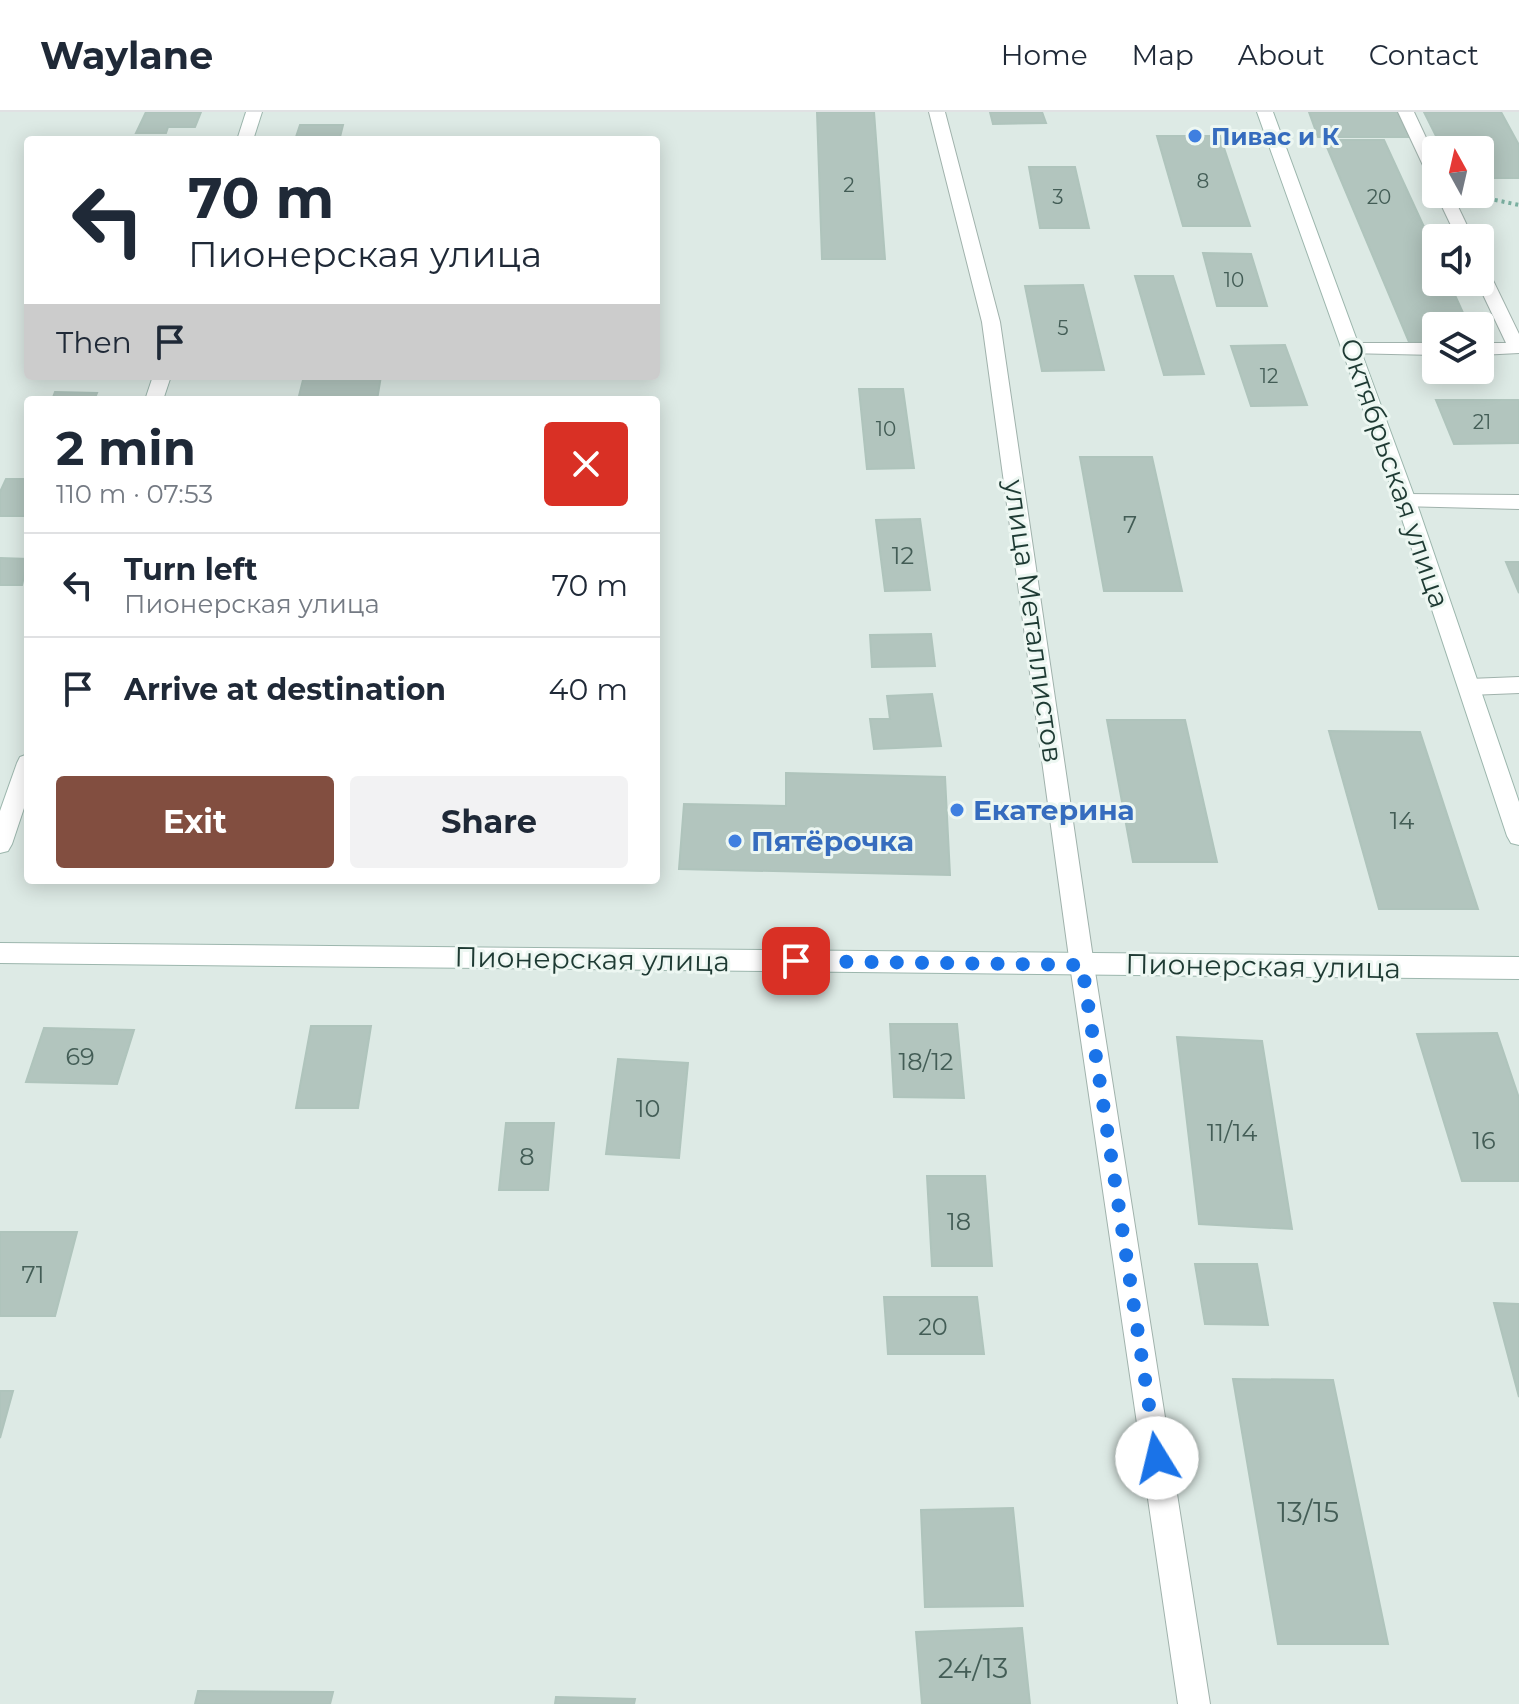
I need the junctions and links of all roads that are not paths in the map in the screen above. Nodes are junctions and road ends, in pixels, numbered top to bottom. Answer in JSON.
{"nodes":[{"id":1,"x":254,"y":112,"type":"edge"},
{"id":2,"x":937,"y":112,"type":"edge"},
{"id":3,"x":1265,"y":112,"type":"edge"},
{"id":4,"x":1406,"y":112,"type":"edge"},
{"id":5,"x":246,"y":136,"type":"edge"},
{"id":6,"x":1422,"y":146,"type":"edge"},
{"id":7,"x":1493,"y":296,"type":"edge"},
{"id":8,"x":1518,"y":348,"type":"edge"},
{"id":9,"x":1352,"y":349,"type":"junction"},
{"id":10,"x":1422,"y":349,"type":"edge"},
{"id":11,"x":1494,"y":349,"type":"edge"},
{"id":12,"x":1406,"y":501,"type":"junction"},
{"id":13,"x":1519,"y":502,"type":"edge"},
{"id":14,"x":1519,"y":685,"type":"edge"},
{"id":15,"x":1469,"y":687,"type":"junction"},
{"id":16,"x":24,"y":775,"type":"edge"},
{"id":17,"x":1519,"y":836,"type":"edge"},
{"id":18,"x":0,"y":844,"type":"edge"},
{"id":19,"x":0,"y":953,"type":"edge"},
{"id":20,"x":1082,"y":965,"type":"junction"},
{"id":21,"x":1519,"y":968,"type":"edge"},
{"id":22,"x":1194,"y":1704,"type":"edge"}],
"edges":[{"from":1,"to":5,"type":"main road"},
{"from":2,"to":20,"type":"main road","name":"улица Металлистов"},
{"from":3,"to":9,"type":"main road","name":"Октябрьская улица"},
{"from":4,"to":6,"type":"main road"},
{"from":7,"to":8,"type":"main road"},
{"from":8,"to":11,"type":"main road"},
{"from":9,"to":10,"type":"main road"},
{"from":9,"to":12,"type":"main road","name":"Октябрьская улица"},
{"from":12,"to":13,"type":"main road"},
{"from":12,"to":15,"type":"main road","name":"Октябрьская улица"},
{"from":14,"to":15,"type":"main road"},
{"from":15,"to":17,"type":"main road","name":"Октябрьская улица"},
{"from":16,"to":18,"type":"main road"},
{"from":19,"to":20,"type":"main road","name":"Пионерская улица"},
{"from":20,"to":21,"type":"main road","name":"Пионерская улица"},
{"from":20,"to":22,"type":"main road","name":"улица Металлистов"}]}
